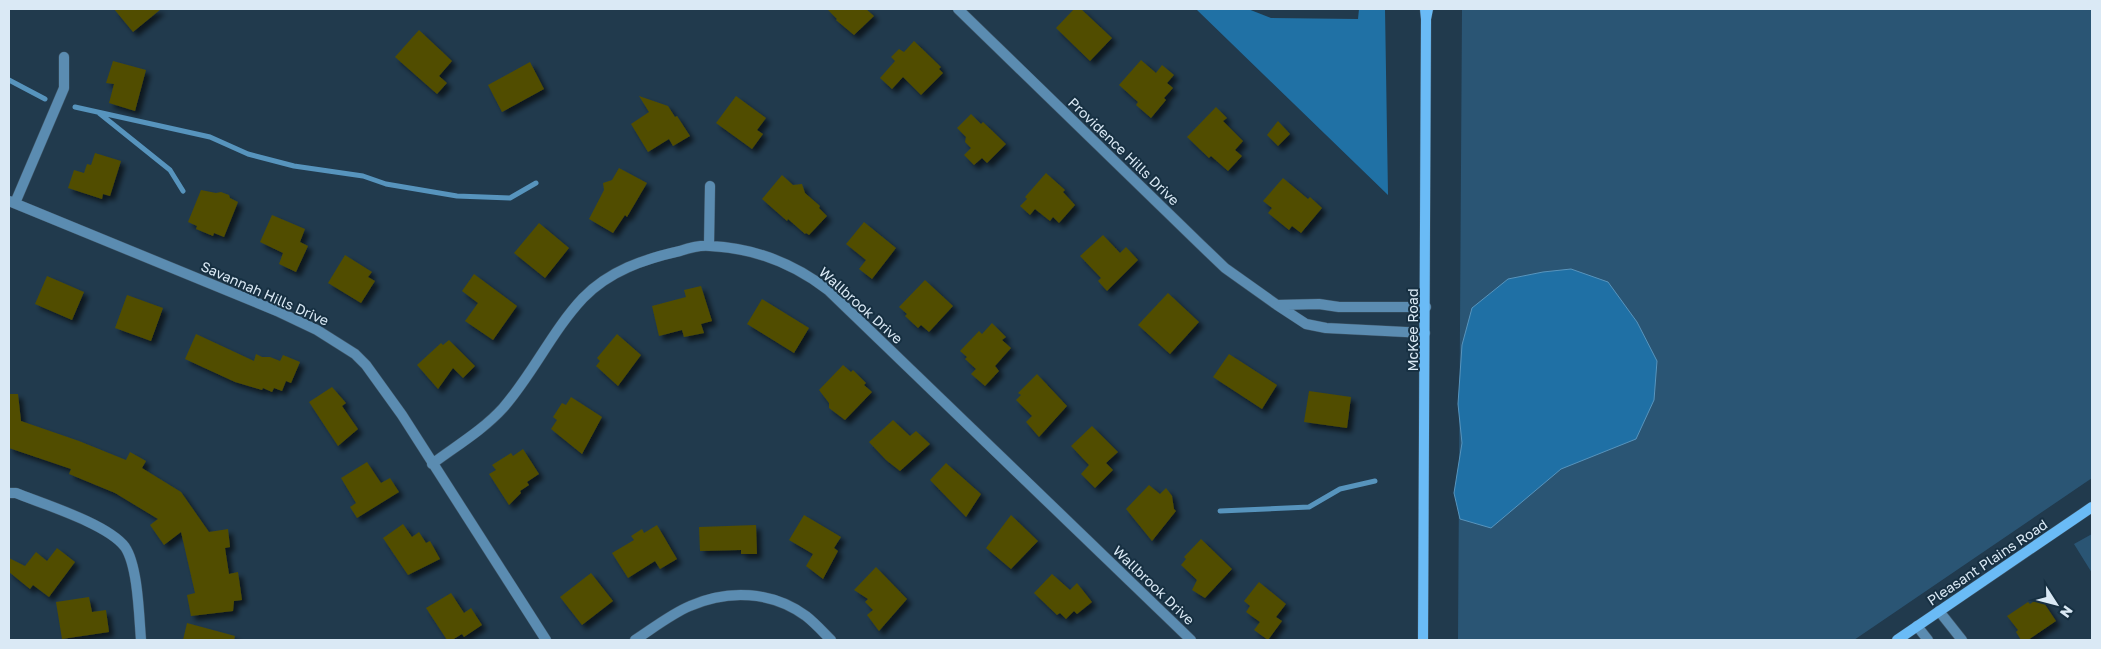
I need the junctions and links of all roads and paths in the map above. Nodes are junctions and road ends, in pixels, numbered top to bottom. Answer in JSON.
{"nodes":[{"id":1,"x":958,"y":9,"type":"edge"},
{"id":2,"x":1426,"y":12,"type":"edge"},
{"id":3,"x":64,"y":57,"type":"dead end"},
{"id":4,"x":710,"y":186,"type":"dead end"},
{"id":5,"x":12,"y":202,"type":"edge"},
{"id":6,"x":709,"y":245,"type":"junction"},
{"id":7,"x":1277,"y":305,"type":"junction"},
{"id":8,"x":1426,"y":307,"type":"junction"},
{"id":9,"x":1425,"y":333,"type":"junction"},
{"id":10,"x":432,"y":464,"type":"junction"},
{"id":11,"x":9,"y":493,"type":"edge"},
{"id":12,"x":2092,"y":507,"type":"edge"},
{"id":13,"x":1939,"y":611,"type":"junction"},
{"id":14,"x":1917,"y":626,"type":"junction"},
{"id":15,"x":142,"y":640,"type":"edge"},
{"id":16,"x":546,"y":640,"type":"edge"},
{"id":17,"x":634,"y":640,"type":"edge"},
{"id":18,"x":831,"y":640,"type":"edge"},
{"id":19,"x":1191,"y":640,"type":"edge"},
{"id":20,"x":1423,"y":640,"type":"edge"},
{"id":21,"x":1897,"y":640,"type":"edge"},
{"id":22,"x":1928,"y":640,"type":"edge"},
{"id":23,"x":1962,"y":640,"type":"edge"}],
"edges":[{"from":1,"to":7,"type":"street","name":"Providence Hills Drive"},
{"from":2,"to":8,"type":"street","name":"McKee Road"},
{"from":3,"to":5,"type":"street"},
{"from":4,"to":6,"type":"street"},
{"from":5,"to":10,"type":"street","name":"Savannah Hills Drive"},
{"from":6,"to":10,"type":"street","name":"Wallbrook Drive"},
{"from":6,"to":19,"type":"street","name":"Wallbrook Drive"},
{"from":7,"to":8,"type":"street"},
{"from":7,"to":9,"type":"street","name":"Providence Hills Drive"},
{"from":8,"to":9,"type":"street","name":"McKee Road"},
{"from":9,"to":20,"type":"street","name":"McKee Road"},
{"from":10,"to":16,"type":"street","name":"Savannah Hills Drive"},
{"from":11,"to":15,"type":"street"},
{"from":12,"to":13,"type":"street","name":"Pleasant Plains Road"},
{"from":13,"to":14,"type":"street","name":"Pleasant Plains Road"},
{"from":13,"to":23,"type":"street"},
{"from":14,"to":21,"type":"street","name":"Pleasant Plains Road"},
{"from":14,"to":22,"type":"street"},
{"from":17,"to":18,"type":"street"}]}
